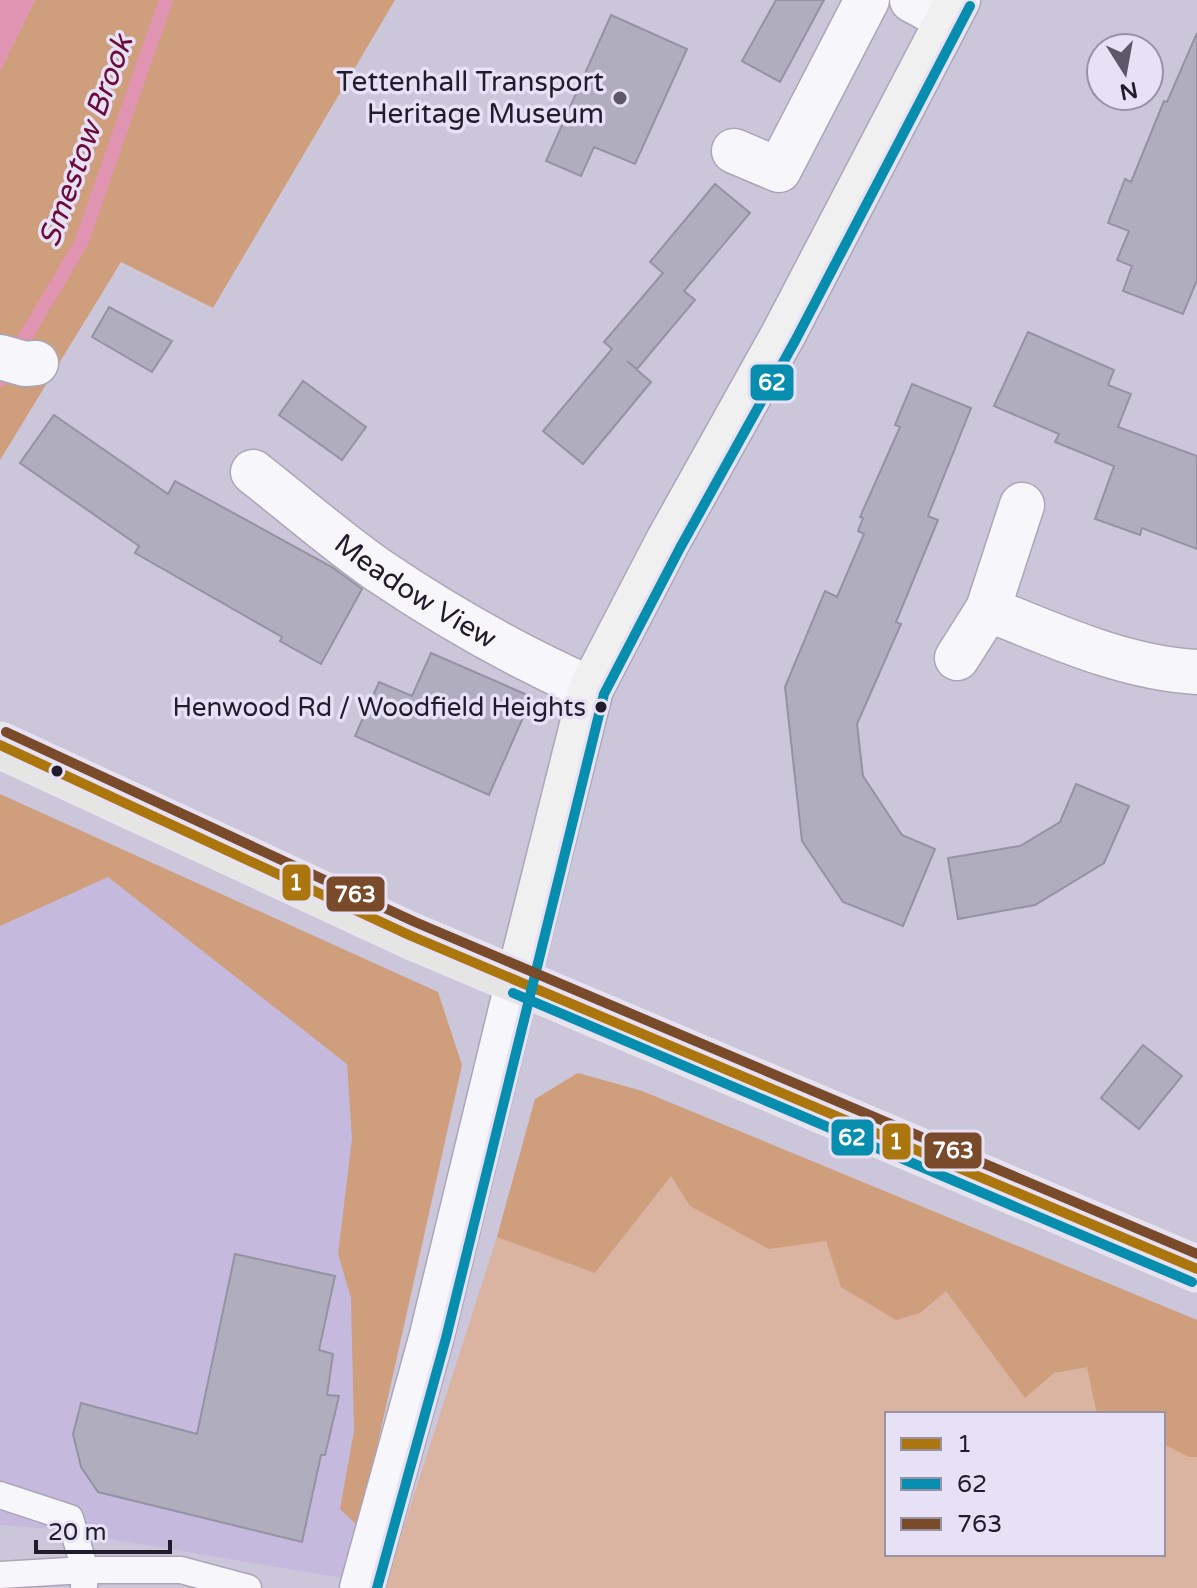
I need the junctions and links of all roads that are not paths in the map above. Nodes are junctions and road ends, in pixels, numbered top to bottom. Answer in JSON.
{"nodes":[{"id":1,"x":867,"y":0,"type":"edge"},
{"id":2,"x":939,"y":6,"type":"edge"},
{"id":3,"x":734,"y":151,"type":"dead end"},
{"id":4,"x":253,"y":472,"type":"dead end"},
{"id":5,"x":1022,"y":505,"type":"dead end"},
{"id":6,"x":988,"y":609,"type":"junction"},
{"id":7,"x":957,"y":658,"type":"dead end"},
{"id":8,"x":1197,"y":672,"type":"edge"},
{"id":9,"x":591,"y":689,"type":"junction"},
{"id":10,"x":19,"y":754,"type":"edge"},
{"id":11,"x":518,"y":980,"type":"junction"},
{"id":12,"x":1197,"y":1269,"type":"edge"},
{"id":13,"x":0,"y":1495,"type":"edge"},
{"id":14,"x":0,"y":1575,"type":"edge"},
{"id":15,"x":84,"y":1579,"type":"edge"},
{"id":16,"x":248,"y":1588,"type":"edge"},
{"id":17,"x":362,"y":1588,"type":"edge"}],
"edges":[{"from":1,"to":3,"type":"street"},
{"from":2,"to":9,"type":"main road"},
{"from":4,"to":9,"type":"street","name":"Meadow View"},
{"from":5,"to":6,"type":"street"},
{"from":6,"to":7,"type":"street"},
{"from":6,"to":8,"type":"street"},
{"from":9,"to":11,"type":"main road"},
{"from":10,"to":11,"type":"highway"},
{"from":11,"to":12,"type":"highway"},
{"from":11,"to":17,"type":"street"},
{"from":13,"to":15,"type":"lane"},
{"from":14,"to":15,"type":"lane"},
{"from":15,"to":16,"type":"lane"}]}
